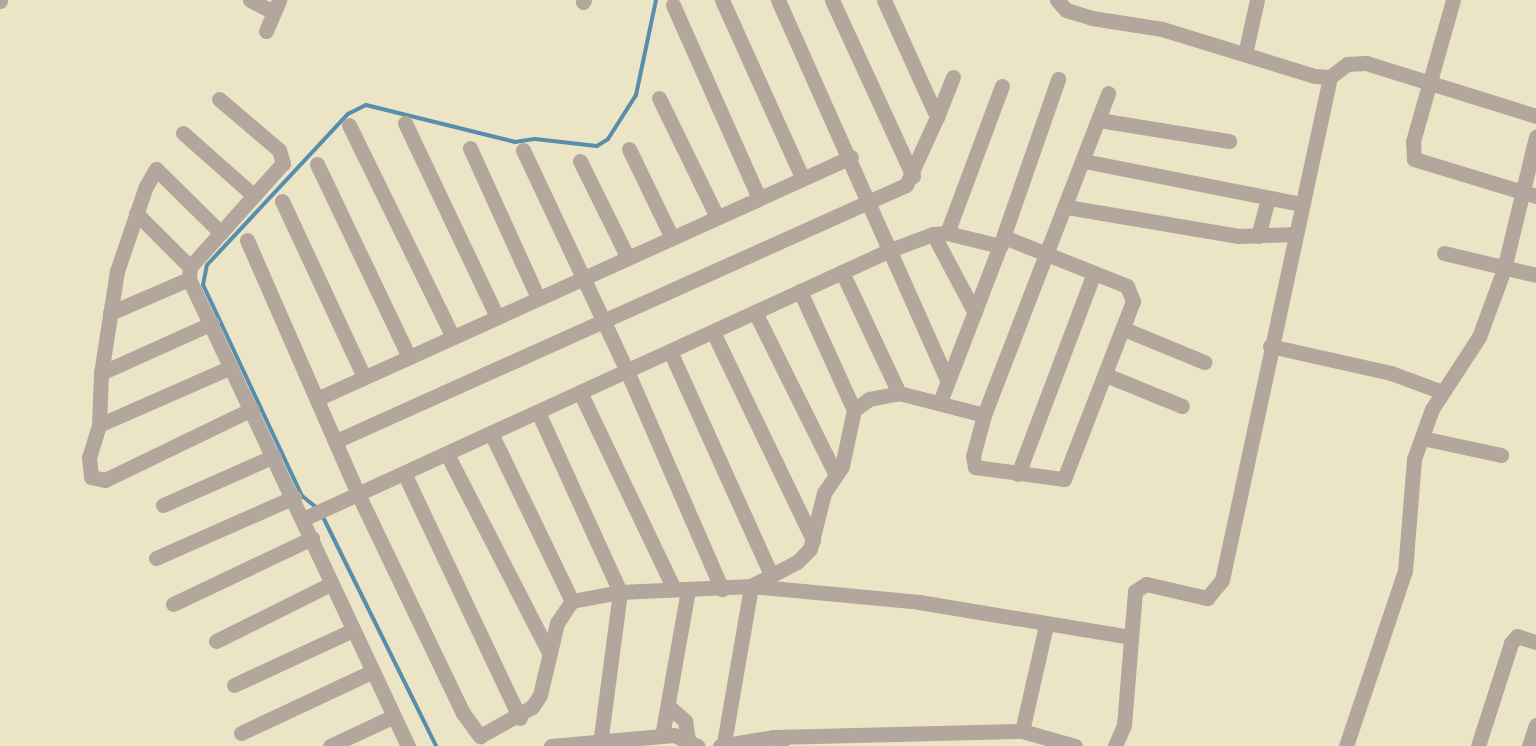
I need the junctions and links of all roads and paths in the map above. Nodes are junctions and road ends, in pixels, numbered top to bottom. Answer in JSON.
{"nodes":[{"id":1,"x":250,"y":0,"type":"edge"},
{"id":2,"x":722,"y":0,"type":"edge"},
{"id":3,"x":778,"y":0,"type":"edge"},
{"id":4,"x":832,"y":0,"type":"edge"},
{"id":5,"x":884,"y":0,"type":"edge"},
{"id":6,"x":1057,"y":0,"type":"edge"},
{"id":7,"x":1257,"y":0,"type":"edge"},
{"id":8,"x":1453,"y":0,"type":"edge"},
{"id":9,"x":673,"y":5,"type":"dead end"},
{"id":10,"x":277,"y":6,"type":"edge"},
{"id":11,"x":266,"y":31,"type":"dead end"},
{"id":12,"x":1245,"y":54,"type":"junction"},
{"id":13,"x":953,"y":77,"type":"dead end"},
{"id":14,"x":1330,"y":77,"type":"junction"},
{"id":15,"x":1058,"y":79,"type":"dead end"},
{"id":16,"x":1430,"y":81,"type":"junction"},
{"id":17,"x":1002,"y":86,"type":"dead end"},
{"id":18,"x":1108,"y":93,"type":"dead end"},
{"id":19,"x":659,"y":98,"type":"dead end"},
{"id":20,"x":219,"y":99,"type":"dead end"},
{"id":21,"x":1536,"y":116,"type":"edge"},
{"id":22,"x":937,"y":117,"type":"junction"},
{"id":23,"x":1099,"y":120,"type":"junction"},
{"id":24,"x":405,"y":123,"type":"dead end"},
{"id":25,"x":349,"y":125,"type":"dead end"},
{"id":26,"x":183,"y":133,"type":"dead end"},
{"id":27,"x":1536,"y":137,"type":"edge"},
{"id":28,"x":1228,"y":141,"type":"dead end"},
{"id":29,"x":470,"y":148,"type":"dead end"},
{"id":30,"x":628,"y":149,"type":"dead end"},
{"id":31,"x":523,"y":150,"type":"dead end"},
{"id":32,"x":851,"y":157,"type":"junction"},
{"id":33,"x":580,"y":161,"type":"dead end"},
{"id":34,"x":1084,"y":161,"type":"junction"},
{"id":35,"x":317,"y":164,"type":"dead end"},
{"id":36,"x":912,"y":176,"type":"junction"},
{"id":37,"x":803,"y":179,"type":"junction"},
{"id":38,"x":252,"y":194,"type":"junction"},
{"id":39,"x":1529,"y":194,"type":"edge"},
{"id":40,"x":759,"y":198,"type":"junction"},
{"id":41,"x":1268,"y":198,"type":"junction"},
{"id":42,"x":282,"y":202,"type":"dead end"},
{"id":43,"x":869,"y":204,"type":"junction"},
{"id":44,"x":1302,"y":204,"type":"junction"},
{"id":45,"x":1067,"y":207,"type":"junction"},
{"id":46,"x":136,"y":213,"type":"junction"},
{"id":47,"x":717,"y":217,"type":"junction"},
{"id":48,"x":221,"y":233,"type":"junction"},
{"id":49,"x":940,"y":233,"type":"junction"},
{"id":50,"x":1294,"y":234,"type":"junction"},
{"id":51,"x":1258,"y":236,"type":"junction"},
{"id":52,"x":672,"y":238,"type":"junction"},
{"id":53,"x":247,"y":240,"type":"dead end"},
{"id":54,"x":1002,"y":242,"type":"junction"},
{"id":55,"x":890,"y":250,"type":"junction"},
{"id":56,"x":1444,"y":253,"type":"dead end"},
{"id":57,"x":1048,"y":255,"type":"junction"},
{"id":58,"x":628,"y":258,"type":"junction"},
{"id":59,"x":1504,"y":269,"type":"junction"},
{"id":60,"x":842,"y":272,"type":"junction"},
{"id":61,"x":190,"y":273,"type":"junction"},
{"id":62,"x":1536,"y":275,"type":"edge"},
{"id":63,"x":1093,"y":276,"type":"junction"},
{"id":64,"x":583,"y":278,"type":"junction"},
{"id":65,"x":800,"y":291,"type":"junction"},
{"id":66,"x":538,"y":298,"type":"junction"},
{"id":67,"x":755,"y":312,"type":"junction"},
{"id":68,"x":110,"y":313,"type":"junction"},
{"id":69,"x":975,"y":313,"type":"junction"},
{"id":70,"x":497,"y":317,"type":"junction"},
{"id":71,"x":212,"y":323,"type":"junction"},
{"id":72,"x":605,"y":323,"type":"junction"},
{"id":73,"x":1124,"y":329,"type":"junction"},
{"id":74,"x":713,"y":332,"type":"junction"},
{"id":75,"x":453,"y":337,"type":"junction"},
{"id":76,"x":1270,"y":346,"type":"junction"},
{"id":77,"x":670,"y":351,"type":"junction"},
{"id":78,"x":409,"y":357,"type":"junction"},
{"id":79,"x":1204,"y":362,"type":"dead end"},
{"id":80,"x":231,"y":367,"type":"junction"},
{"id":81,"x":627,"y":371,"type":"junction"},
{"id":82,"x":101,"y":373,"type":"junction"},
{"id":83,"x":1106,"y":375,"type":"junction"},
{"id":84,"x":364,"y":377,"type":"junction"},
{"id":85,"x":947,"y":379,"type":"junction"},
{"id":86,"x":580,"y":392,"type":"junction"},
{"id":87,"x":1442,"y":392,"type":"junction"},
{"id":88,"x":899,"y":393,"type":"junction"},
{"id":89,"x":319,"y":398,"type":"junction"},
{"id":90,"x":940,"y":402,"type":"junction"},
{"id":91,"x":1182,"y":406,"type":"dead end"},
{"id":92,"x":252,"y":409,"type":"junction"},
{"id":93,"x":854,"y":410,"type":"junction"},
{"id":94,"x":538,"y":412,"type":"junction"},
{"id":95,"x":984,"y":415,"type":"junction"},
{"id":96,"x":99,"y":425,"type":"junction"},
{"id":97,"x":491,"y":434,"type":"junction"},
{"id":98,"x":1422,"y":438,"type":"junction"},
{"id":99,"x":336,"y":441,"type":"junction"},
{"id":100,"x":447,"y":454,"type":"junction"},
{"id":101,"x":1501,"y":454,"type":"dead end"},
{"id":102,"x":274,"y":456,"type":"junction"},
{"id":103,"x":404,"y":473,"type":"junction"},
{"id":104,"x":836,"y":474,"type":"junction"},
{"id":105,"x":1018,"y":474,"type":"junction"},
{"id":106,"x":358,"y":494,"type":"junction"},
{"id":107,"x":294,"y":498,"type":"junction"},
{"id":108,"x":163,"y":505,"type":"dead end"},
{"id":109,"x":314,"y":514,"type":"junction"},
{"id":110,"x":312,"y":538,"type":"junction"},
{"id":111,"x":813,"y":540,"type":"junction"},
{"id":112,"x":156,"y":558,"type":"dead end"},
{"id":113,"x":798,"y":562,"type":"junction"},
{"id":114,"x":770,"y":575,"type":"junction"},
{"id":115,"x":331,"y":584,"type":"junction"},
{"id":116,"x":751,"y":586,"type":"junction"},
{"id":117,"x":722,"y":588,"type":"junction"},
{"id":118,"x":681,"y":590,"type":"junction"},
{"id":119,"x":797,"y":590,"type":"junction"},
{"id":120,"x":620,"y":592,"type":"junction"},
{"id":121,"x":572,"y":601,"type":"junction"},
{"id":122,"x":173,"y":604,"type":"dead end"},
{"id":123,"x":1046,"y":625,"type":"junction"},
{"id":124,"x":353,"y":630,"type":"junction"},
{"id":125,"x":1130,"y":637,"type":"junction"},
{"id":126,"x":216,"y":640,"type":"dead end"},
{"id":127,"x":1536,"y":642,"type":"edge"},
{"id":128,"x":550,"y":654,"type":"junction"},
{"id":129,"x":371,"y":672,"type":"junction"},
{"id":130,"x":234,"y":685,"type":"dead end"},
{"id":131,"x":668,"y":706,"type":"junction"},
{"id":132,"x":392,"y":717,"type":"junction"},
{"id":133,"x":520,"y":718,"type":"junction"},
{"id":134,"x":1022,"y":732,"type":"junction"},
{"id":135,"x":241,"y":733,"type":"dead end"},
{"id":136,"x":662,"y":736,"type":"junction"},
{"id":137,"x":937,"y":740,"type":"edge"},
{"id":138,"x":778,"y":742,"type":"edge"},
{"id":139,"x":600,"y":743,"type":"junction"},
{"id":140,"x":693,"y":743,"type":"edge"},
{"id":141,"x":619,"y":744,"type":"edge"},
{"id":142,"x":722,"y":745,"type":"edge"},
{"id":143,"x":330,"y":746,"type":"edge"},
{"id":144,"x":408,"y":746,"type":"edge"},
{"id":145,"x":552,"y":746,"type":"edge"},
{"id":146,"x":1075,"y":746,"type":"edge"},
{"id":147,"x":1115,"y":746,"type":"edge"},
{"id":148,"x":1346,"y":746,"type":"edge"},
{"id":149,"x":1478,"y":746,"type":"edge"}],
"edges":[{"from":1,"to":10,"type":"street"},
{"from":2,"to":37,"type":"street"},
{"from":3,"to":32,"type":"street"},
{"from":4,"to":36,"type":"street"},
{"from":5,"to":22,"type":"street"},
{"from":6,"to":12,"type":"street"},
{"from":7,"to":12,"type":"street"},
{"from":8,"to":16,"type":"street"},
{"from":9,"to":40,"type":"street"},
{"from":10,"to":11,"type":"street"},
{"from":12,"to":14,"type":"street"},
{"from":13,"to":22,"type":"street"},
{"from":14,"to":16,"type":"street"},
{"from":14,"to":44,"type":"street"},
{"from":15,"to":54,"type":"street"},
{"from":16,"to":21,"type":"street"},
{"from":16,"to":39,"type":"street"},
{"from":17,"to":49,"type":"street"},
{"from":18,"to":23,"type":"street"},
{"from":19,"to":47,"type":"street"},
{"from":20,"to":38,"type":"street"},
{"from":22,"to":36,"type":"street"},
{"from":23,"to":28,"type":"street"},
{"from":23,"to":34,"type":"street"},
{"from":24,"to":70,"type":"street"},
{"from":25,"to":75,"type":"street"},
{"from":26,"to":38,"type":"street"},
{"from":27,"to":39,"type":"street"},
{"from":29,"to":66,"type":"street"},
{"from":30,"to":52,"type":"street"},
{"from":31,"to":64,"type":"street"},
{"from":32,"to":37,"type":"street"},
{"from":32,"to":43,"type":"street"},
{"from":33,"to":58,"type":"street"},
{"from":34,"to":41,"type":"street"},
{"from":34,"to":45,"type":"street"},
{"from":35,"to":78,"type":"street"},
{"from":36,"to":43,"type":"street"},
{"from":37,"to":40,"type":"street"},
{"from":38,"to":48,"type":"street"},
{"from":39,"to":59,"type":"street"},
{"from":40,"to":47,"type":"street"},
{"from":41,"to":44,"type":"street"},
{"from":41,"to":51,"type":"street"},
{"from":42,"to":84,"type":"street"},
{"from":43,"to":55,"type":"street"},
{"from":43,"to":72,"type":"street"},
{"from":44,"to":50,"type":"street"},
{"from":45,"to":51,"type":"street"},
{"from":45,"to":57,"type":"street"},
{"from":46,"to":48,"type":"street"},
{"from":46,"to":61,"type":"street"},
{"from":46,"to":68,"type":"street"},
{"from":47,"to":52,"type":"street"},
{"from":48,"to":61,"type":"street"},
{"from":49,"to":54,"type":"street"},
{"from":49,"to":55,"type":"street"},
{"from":49,"to":69,"type":"street"},
{"from":50,"to":51,"type":"street"},
{"from":50,"to":76,"type":"street"},
{"from":52,"to":58,"type":"street"},
{"from":53,"to":89,"type":"street"},
{"from":54,"to":57,"type":"street"},
{"from":54,"to":69,"type":"street"},
{"from":55,"to":60,"type":"street"},
{"from":55,"to":85,"type":"street"},
{"from":56,"to":59,"type":"street"},
{"from":57,"to":63,"type":"street"},
{"from":57,"to":95,"type":"street"},
{"from":58,"to":64,"type":"street"},
{"from":59,"to":62,"type":"street"},
{"from":59,"to":87,"type":"street"},
{"from":60,"to":65,"type":"street"},
{"from":60,"to":88,"type":"street"},
{"from":61,"to":68,"type":"street"},
{"from":61,"to":71,"type":"street"},
{"from":63,"to":73,"type":"street"},
{"from":63,"to":105,"type":"street"},
{"from":64,"to":66,"type":"street"},
{"from":64,"to":72,"type":"street"},
{"from":65,"to":67,"type":"street"},
{"from":65,"to":93,"type":"street"},
{"from":66,"to":70,"type":"street"},
{"from":67,"to":74,"type":"street"},
{"from":67,"to":104,"type":"street"},
{"from":68,"to":82,"type":"street"},
{"from":69,"to":85,"type":"street"},
{"from":70,"to":75,"type":"street"},
{"from":71,"to":80,"type":"street"},
{"from":71,"to":82,"type":"street"},
{"from":72,"to":81,"type":"street"},
{"from":72,"to":99,"type":"street"},
{"from":73,"to":79,"type":"street"},
{"from":73,"to":83,"type":"street"},
{"from":74,"to":77,"type":"street"},
{"from":74,"to":111,"type":"street"},
{"from":75,"to":78,"type":"street"},
{"from":76,"to":87,"type":"street"},
{"from":76,"to":125,"type":"street"},
{"from":77,"to":81,"type":"street"},
{"from":77,"to":114,"type":"street"},
{"from":78,"to":84,"type":"street"},
{"from":80,"to":92,"type":"street"},
{"from":80,"to":96,"type":"street"},
{"from":81,"to":86,"type":"street"},
{"from":81,"to":117,"type":"street"},
{"from":82,"to":96,"type":"street"},
{"from":83,"to":91,"type":"street"},
{"from":83,"to":105,"type":"street"},
{"from":84,"to":89,"type":"street"},
{"from":85,"to":90,"type":"street"},
{"from":86,"to":94,"type":"street"},
{"from":86,"to":118,"type":"street"},
{"from":87,"to":98,"type":"street"},
{"from":88,"to":90,"type":"street"},
{"from":88,"to":93,"type":"street"},
{"from":89,"to":99,"type":"street"},
{"from":90,"to":95,"type":"street"},
{"from":92,"to":96,"type":"street"},
{"from":92,"to":102,"type":"street"},
{"from":93,"to":104,"type":"street"},
{"from":94,"to":97,"type":"street"},
{"from":94,"to":120,"type":"street"},
{"from":95,"to":105,"type":"street"},
{"from":97,"to":100,"type":"street"},
{"from":97,"to":121,"type":"street"},
{"from":98,"to":101,"type":"street"},
{"from":98,"to":148,"type":"street"},
{"from":99,"to":106,"type":"street"},
{"from":100,"to":103,"type":"street"},
{"from":100,"to":128,"type":"street"},
{"from":102,"to":107,"type":"street"},
{"from":102,"to":108,"type":"street"},
{"from":103,"to":106,"type":"street"},
{"from":103,"to":133,"type":"street"},
{"from":104,"to":111,"type":"street"},
{"from":106,"to":109,"type":"street"},
{"from":106,"to":133,"type":"street"},
{"from":107,"to":109,"type":"street"},
{"from":107,"to":112,"type":"street"},
{"from":109,"to":110,"type":"street"},
{"from":110,"to":115,"type":"street"},
{"from":110,"to":122,"type":"street"},
{"from":111,"to":113,"type":"street"},
{"from":113,"to":114,"type":"street"},
{"from":113,"to":119,"type":"street"},
{"from":114,"to":116,"type":"street"},
{"from":115,"to":124,"type":"street"},
{"from":115,"to":126,"type":"street"},
{"from":116,"to":117,"type":"street"},
{"from":116,"to":119,"type":"street"},
{"from":116,"to":142,"type":"street"},
{"from":117,"to":118,"type":"street"},
{"from":118,"to":120,"type":"street"},
{"from":118,"to":131,"type":"street"},
{"from":119,"to":123,"type":"street"},
{"from":120,"to":121,"type":"street"},
{"from":120,"to":139,"type":"street"},
{"from":121,"to":128,"type":"street"},
{"from":123,"to":125,"type":"street"},
{"from":123,"to":134,"type":"street"},
{"from":124,"to":129,"type":"street"},
{"from":124,"to":130,"type":"street"},
{"from":125,"to":147,"type":"street"},
{"from":127,"to":149,"type":"street"},
{"from":128,"to":133,"type":"street"},
{"from":129,"to":132,"type":"street"},
{"from":129,"to":135,"type":"street"},
{"from":131,"to":136,"type":"street"},
{"from":131,"to":140,"type":"street"},
{"from":132,"to":143,"type":"street"},
{"from":132,"to":144,"type":"street"},
{"from":134,"to":137,"type":"street"},
{"from":134,"to":146,"type":"street"},
{"from":136,"to":140,"type":"street"},
{"from":136,"to":141,"type":"street"},
{"from":137,"to":138,"type":"street"},
{"from":138,"to":142,"type":"street"},
{"from":139,"to":141,"type":"street"},
{"from":139,"to":145,"type":"street"}]}
